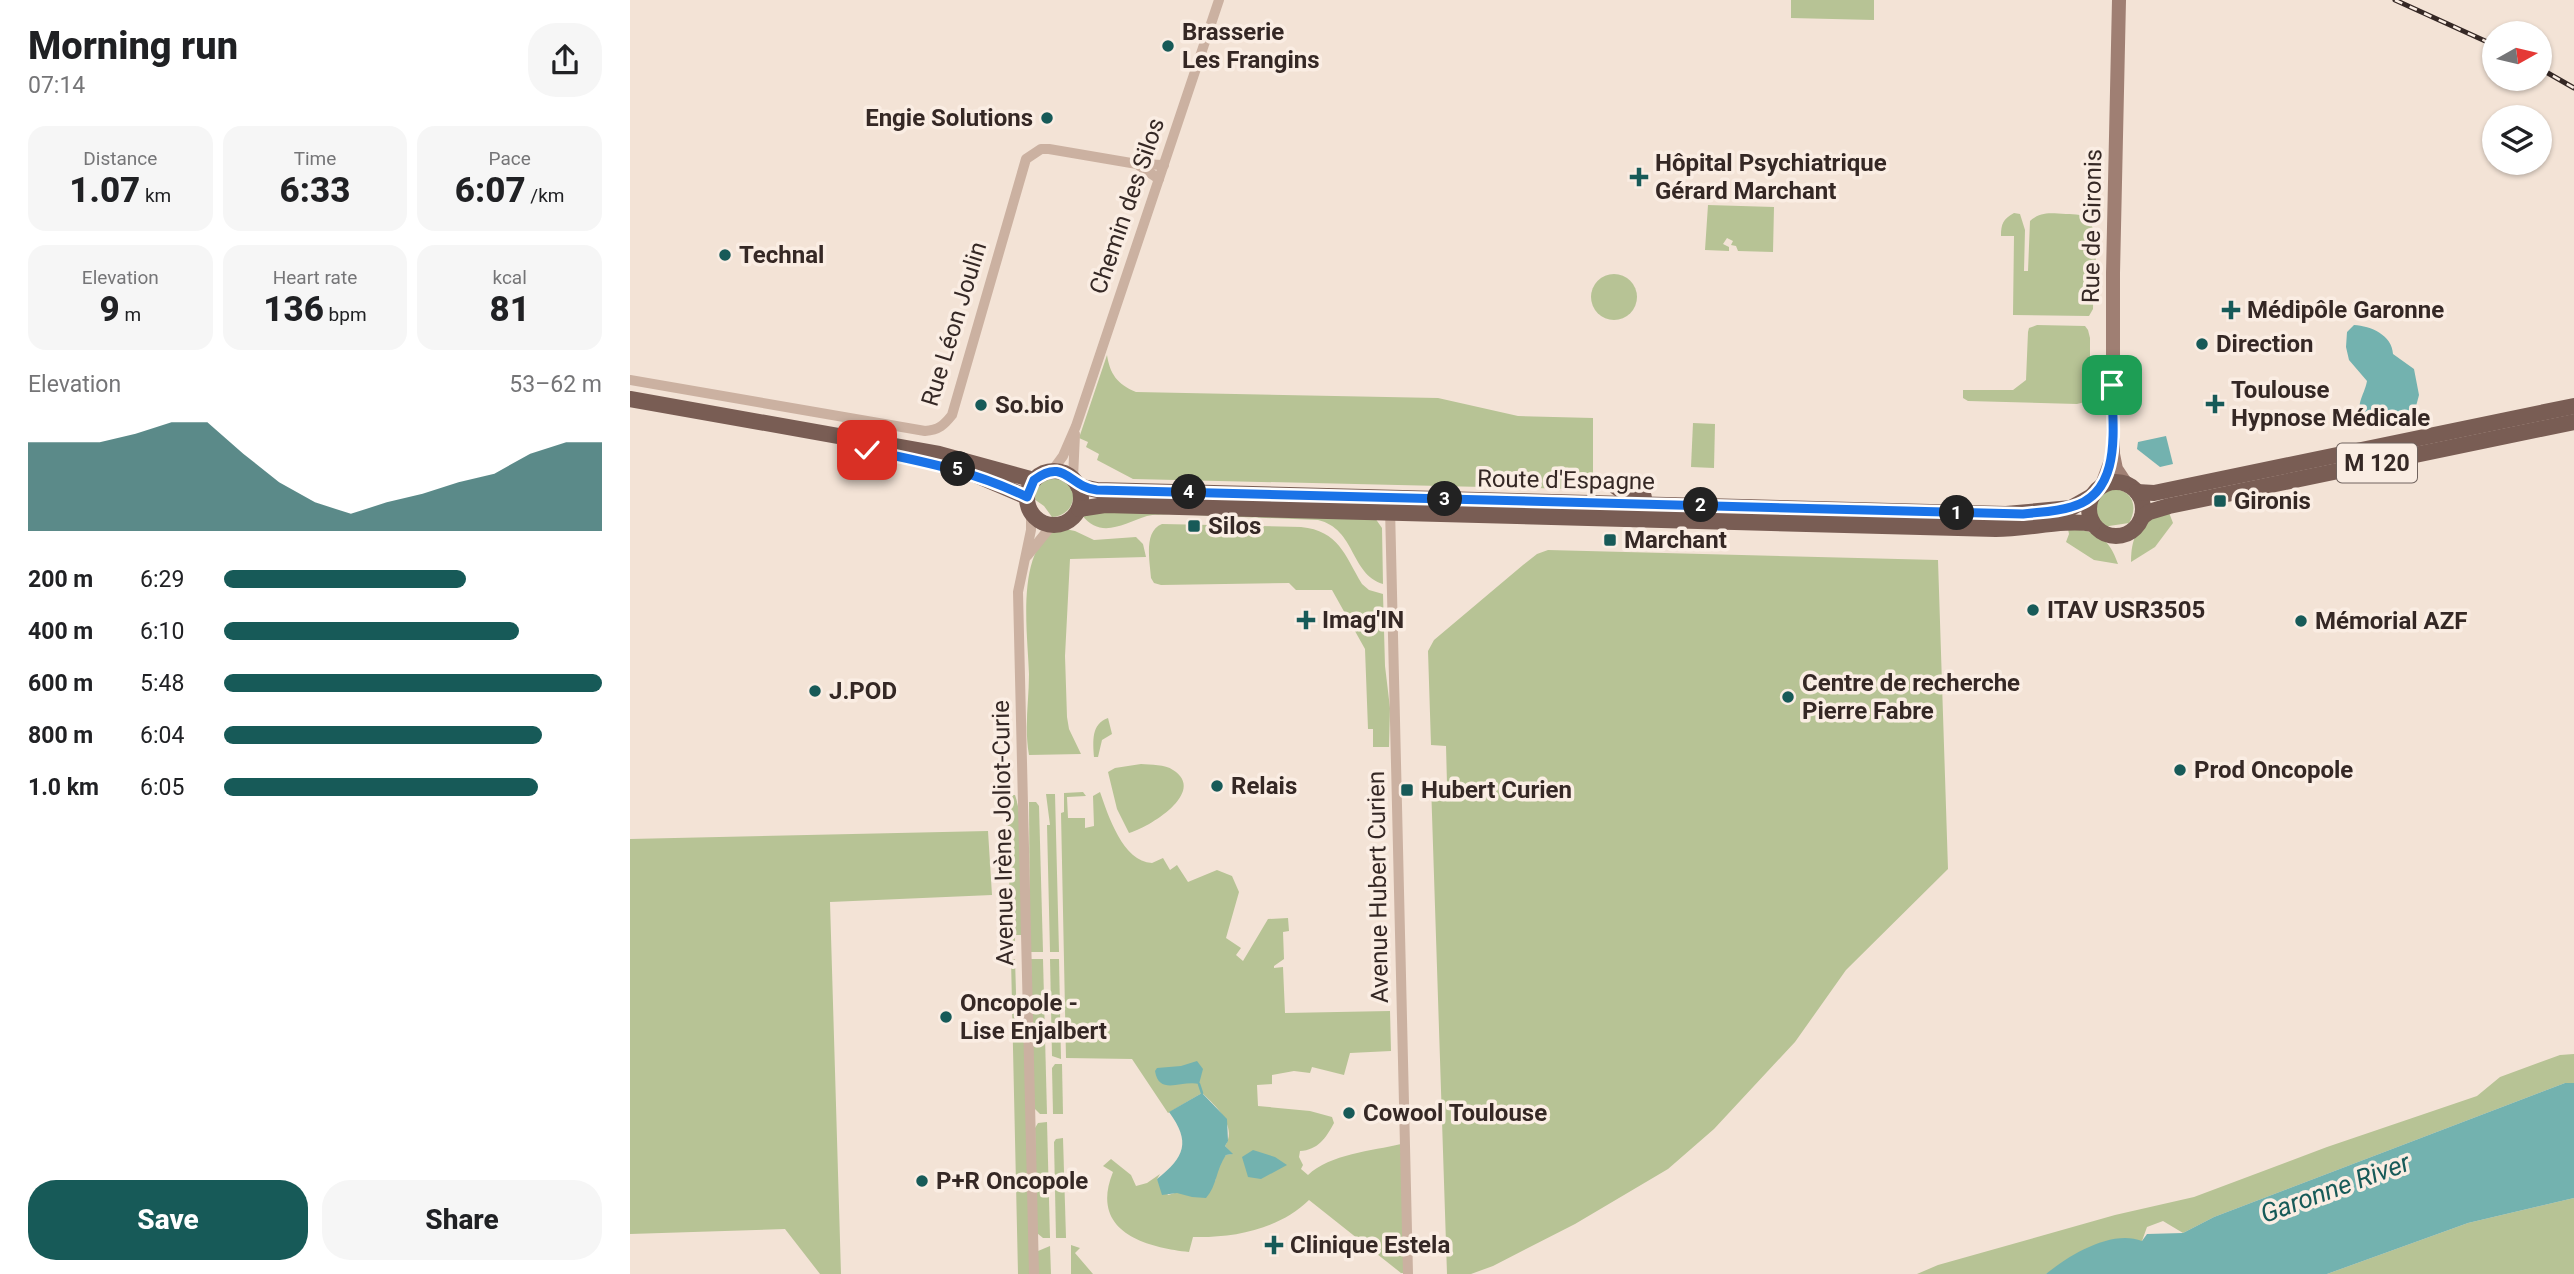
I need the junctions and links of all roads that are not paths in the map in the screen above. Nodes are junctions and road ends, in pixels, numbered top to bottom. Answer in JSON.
{"nodes":[{"id":1,"x":1219,"y":0,"type":"edge"},
{"id":2,"x":2119,"y":0,"type":"edge"},
{"id":3,"x":1137,"y":164,"type":"junction"},
{"id":4,"x":1164,"y":165,"type":"junction"},
{"id":5,"x":1159,"y":179,"type":"junction"},
{"id":6,"x":630,"y":380,"type":"edge"},
{"id":7,"x":630,"y":399,"type":"edge"},
{"id":8,"x":2574,"y":406,"type":"edge"},
{"id":9,"x":630,"y":410,"type":"edge"},
{"id":10,"x":2574,"y":422,"type":"edge"},
{"id":11,"x":1076,"y":426,"type":"junction"},
{"id":12,"x":2113,"y":454,"type":"junction"},
{"id":13,"x":1052,"y":471,"type":"junction"},
{"id":14,"x":1034,"y":480,"type":"junction"},
{"id":15,"x":1075,"y":482,"type":"junction"},
{"id":16,"x":1616,"y":487,"type":"dead end"},
{"id":17,"x":2132,"y":488,"type":"junction"},
{"id":18,"x":2097,"y":491,"type":"junction"},
{"id":19,"x":1029,"y":505,"type":"junction"},
{"id":20,"x":1706,"y":505,"type":"junction"},
{"id":21,"x":1390,"y":506,"type":"junction"},
{"id":22,"x":1079,"y":509,"type":"junction"},
{"id":23,"x":2142,"y":517,"type":"junction"},
{"id":24,"x":2093,"y":524,"type":"junction"},
{"id":25,"x":1052,"y":525,"type":"junction"},
{"id":26,"x":1025,"y":559,"type":"junction"},
{"id":27,"x":1034,"y":1274,"type":"edge"},
{"id":28,"x":1408,"y":1274,"type":"edge"}],
"edges":[{"from":1,"to":4,"type":"street","name":"Chemin des Silos"},
{"from":2,"to":12,"type":"street","name":"Rue de Gironis"},
{"from":3,"to":4,"type":"street","name":"Rue Léon Joulin"},
{"from":3,"to":5,"type":"street","name":"Rue Léon Joulin"},
{"from":3,"to":6,"type":"street","name":"Rue Léon Joulin"},
{"from":4,"to":5,"type":"street","name":"Chemin des Silos"},
{"from":5,"to":11,"type":"street","name":"Chemin des Silos"},
{"from":7,"to":14,"type":"main road"},
{"from":8,"to":17,"type":"main road","number":"M 120"},
{"from":9,"to":19,"type":"main road"},
{"from":10,"to":23,"type":"main road","number":"M 120"},
{"from":11,"to":13,"type":"street","name":"Chemin des Silos"},
{"from":11,"to":15,"type":"street","name":"Chemin des Silos"},
{"from":12,"to":17,"type":"street","name":"Rue de Gironis"},
{"from":12,"to":18,"type":"street","name":"Rue de Gironis"},
{"from":13,"to":14,"type":"main road"},
{"from":13,"to":15,"type":"main road"},
{"from":14,"to":19,"type":"main road"},
{"from":15,"to":21,"type":"main road","name":"Route d'Espagne"},
{"from":15,"to":22,"type":"main road"},
{"from":16,"to":20,"type":"main road"},
{"from":17,"to":18,"type":"main road"},
{"from":17,"to":23,"type":"main road"},
{"from":18,"to":20,"type":"main road","name":"Route d'Espagne"},
{"from":18,"to":24,"type":"main road"},
{"from":19,"to":25,"type":"main road"},
{"from":19,"to":26,"type":"street","name":"Avenue Irène Joliot-Curie"},
{"from":20,"to":21,"type":"main road","name":"Route d'Espagne"},
{"from":21,"to":22,"type":"main road","name":"Route d'Espagne"},
{"from":21,"to":24,"type":"main road","name":"Route d'Espagne"},
{"from":21,"to":28,"type":"street","name":"Avenue Hubert Curien"},
{"from":22,"to":25,"type":"main road"},
{"from":23,"to":24,"type":"main road"},
{"from":25,"to":26,"type":"street","name":"Avenue Irène Joliot-Curie"},
{"from":26,"to":27,"type":"street","name":"Avenue Irène Joliot-Curie"}]}
